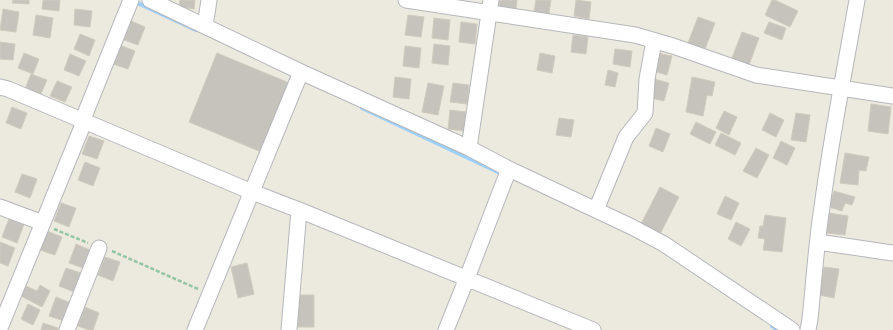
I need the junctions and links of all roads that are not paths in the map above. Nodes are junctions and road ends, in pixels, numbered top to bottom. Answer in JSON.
{"nodes":[{"id":1,"x":131,"y":0,"type":"edge"},
{"id":2,"x":150,"y":0,"type":"edge"},
{"id":3,"x":209,"y":0,"type":"edge"},
{"id":4,"x":406,"y":0,"type":"edge"},
{"id":5,"x":857,"y":0,"type":"edge"},
{"id":6,"x":490,"y":6,"type":"edge"},
{"id":7,"x":205,"y":26,"type":"junction"},
{"id":8,"x":654,"y":41,"type":"junction"},
{"id":9,"x":301,"y":72,"type":"junction"},
{"id":10,"x":0,"y":87,"type":"edge"},
{"id":11,"x":842,"y":89,"type":"junction"},
{"id":12,"x":893,"y":96,"type":"edge"},
{"id":13,"x":84,"y":122,"type":"junction"},
{"id":14,"x":469,"y":148,"type":"junction"},
{"id":15,"x":508,"y":169,"type":"junction"},
{"id":16,"x":252,"y":192,"type":"junction"},
{"id":17,"x":0,"y":207,"type":"edge"},
{"id":18,"x":299,"y":210,"type":"junction"},
{"id":19,"x":596,"y":210,"type":"junction"},
{"id":20,"x":43,"y":224,"type":"junction"},
{"id":21,"x":818,"y":242,"type":"junction"},
{"id":22,"x":99,"y":248,"type":"road end"},
{"id":23,"x":893,"y":253,"type":"edge"},
{"id":24,"x":467,"y":278,"type":"junction"},
{"id":25,"x":0,"y":328,"type":"edge"},
{"id":26,"x":67,"y":330,"type":"edge"},
{"id":27,"x":195,"y":330,"type":"edge"},
{"id":28,"x":289,"y":330,"type":"edge"},
{"id":29,"x":446,"y":330,"type":"edge"},
{"id":30,"x":593,"y":330,"type":"edge"},
{"id":31,"x":792,"y":330,"type":"edge"},
{"id":32,"x":808,"y":330,"type":"edge"}],
"edges":[{"from":1,"to":13,"type":"street"},
{"from":2,"to":7,"type":"street"},
{"from":3,"to":7,"type":"street"},
{"from":4,"to":6,"type":"street"},
{"from":5,"to":11,"type":"street"},
{"from":6,"to":8,"type":"street"},
{"from":6,"to":14,"type":"street"},
{"from":7,"to":9,"type":"street"},
{"from":8,"to":11,"type":"street"},
{"from":8,"to":19,"type":"street"},
{"from":9,"to":14,"type":"street"},
{"from":9,"to":16,"type":"street"},
{"from":10,"to":13,"type":"street"},
{"from":11,"to":12,"type":"street"},
{"from":11,"to":21,"type":"street"},
{"from":13,"to":16,"type":"street"},
{"from":13,"to":20,"type":"street"},
{"from":14,"to":15,"type":"street"},
{"from":15,"to":19,"type":"street"},
{"from":15,"to":24,"type":"street"},
{"from":16,"to":18,"type":"street"},
{"from":16,"to":27,"type":"street"},
{"from":17,"to":20,"type":"street"},
{"from":18,"to":24,"type":"street"},
{"from":18,"to":28,"type":"street"},
{"from":19,"to":31,"type":"street"},
{"from":20,"to":25,"type":"street"},
{"from":21,"to":23,"type":"street"},
{"from":21,"to":32,"type":"street"},
{"from":22,"to":26,"type":"street"},
{"from":24,"to":29,"type":"street"},
{"from":24,"to":30,"type":"street"}]}
